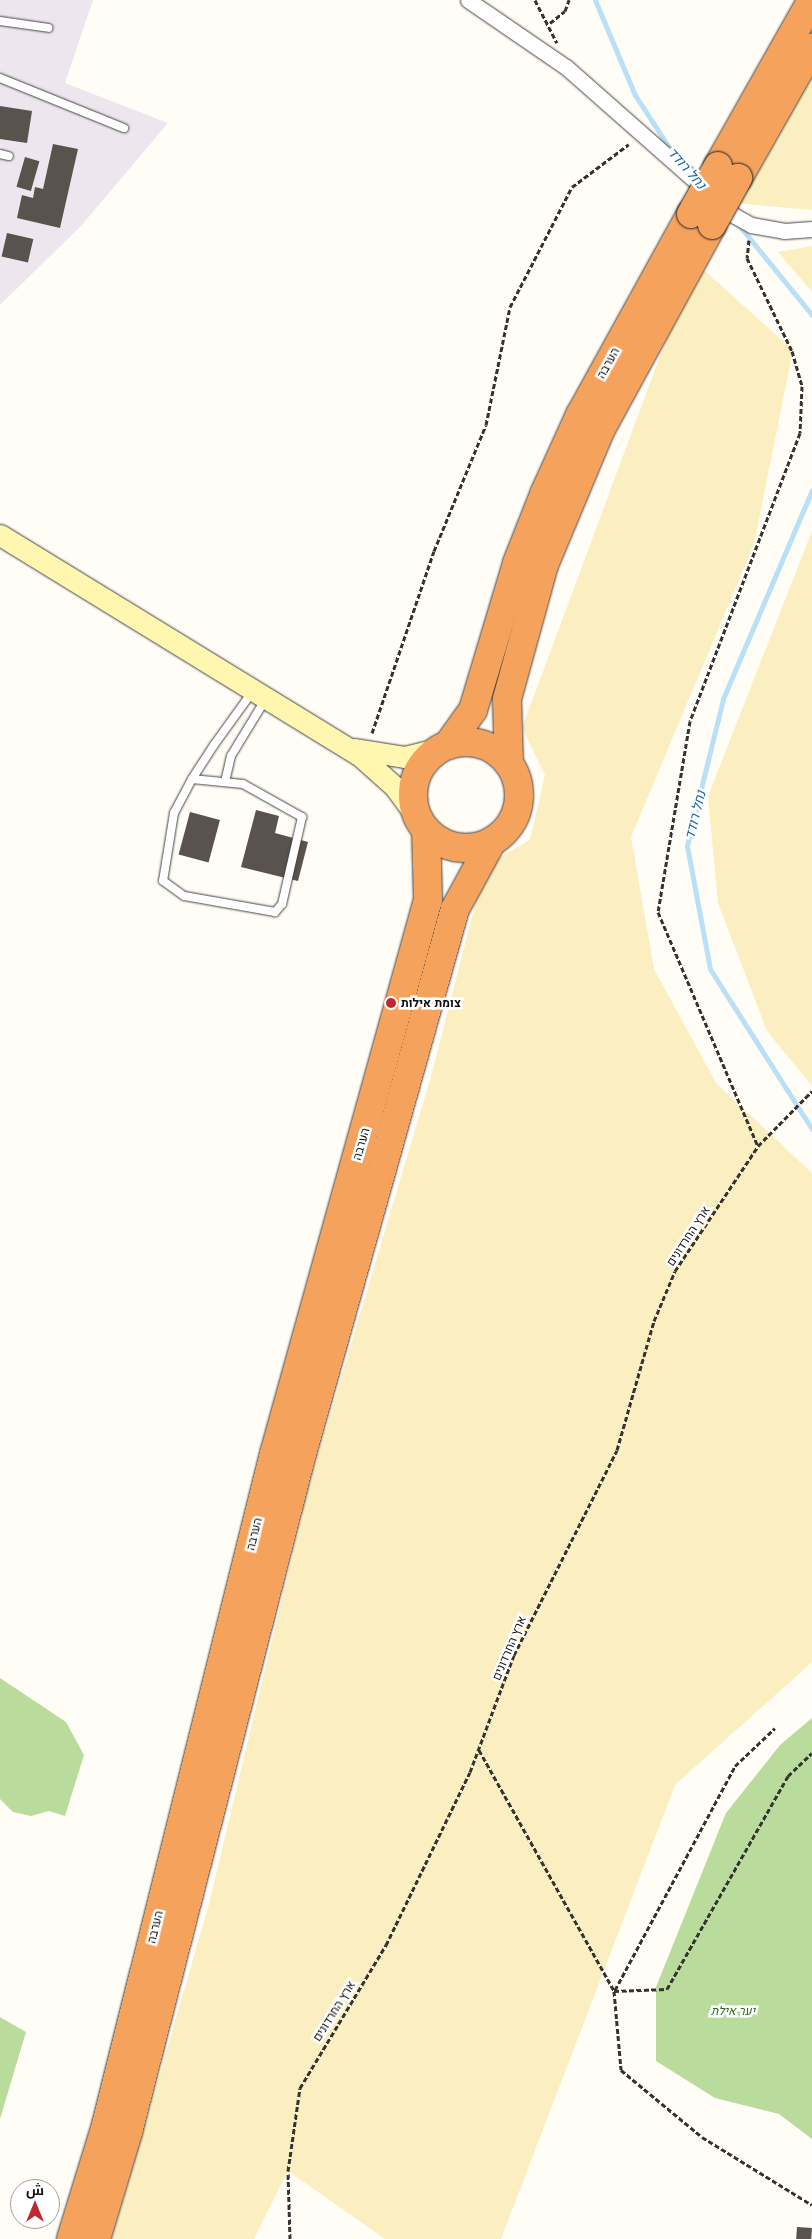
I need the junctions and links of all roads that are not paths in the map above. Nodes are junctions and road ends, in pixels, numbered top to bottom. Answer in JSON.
{"nodes":[{"id":1,"x":468,"y":0,"type":"edge"},
{"id":2,"x":812,"y":0,"type":"edge"},
{"id":3,"x":0,"y":21,"type":"edge"},
{"id":4,"x":49,"y":28,"type":"dead end"},
{"id":5,"x":812,"y":48,"type":"edge"},
{"id":6,"x":0,"y":78,"type":"edge"},
{"id":7,"x":124,"y":128,"type":"dead end"},
{"id":8,"x":0,"y":154,"type":"edge"},
{"id":9,"x":9,"y":156,"type":"dead end"},
{"id":10,"x":728,"y":172,"type":"junction"},
{"id":11,"x":701,"y":219,"type":"junction"},
{"id":12,"x":812,"y":229,"type":"edge"},
{"id":13,"x":0,"y":535,"type":"edge"},
{"id":14,"x":261,"y":693,"type":"junction"},
{"id":15,"x":443,"y":747,"type":"junction"},
{"id":16,"x":356,"y":750,"type":"junction"},
{"id":17,"x":510,"y":764,"type":"junction"},
{"id":18,"x":192,"y":779,"type":"junction"},
{"id":19,"x":225,"y":782,"type":"junction"},
{"id":20,"x":422,"y":823,"type":"junction"},
{"id":21,"x":492,"y":841,"type":"junction"},
{"id":22,"x":71,"y":2239,"type":"edge"},
{"id":23,"x":96,"y":2239,"type":"edge"}],
"edges":[{"from":1,"to":12,"type":"street"},
{"from":2,"to":10,"type":"highway","name":"הערבה"},
{"from":3,"to":4,"type":"lane"},
{"from":5,"to":10,"type":"highway","name":"הערבה"},
{"from":6,"to":7,"type":"lane"},
{"from":8,"to":9,"type":"lane"},
{"from":10,"to":11,"type":"highway","name":"הערבה","bridge":true},
{"from":11,"to":15,"type":"highway","name":"הערבה"},
{"from":11,"to":17,"type":"highway","name":"הערבה"},
{"from":13,"to":14,"type":"street"},
{"from":14,"to":16,"type":"street"},
{"from":14,"to":18,"type":"lane"},
{"from":14,"to":19,"type":"lane"},
{"from":15,"to":16,"type":"street"},
{"from":15,"to":17,"type":"highway"},
{"from":15,"to":20,"type":"highway","name":"הערבה"},
{"from":16,"to":20,"type":"street"},
{"from":17,"to":21,"type":"highway","name":"הערבה"},
{"from":18,"to":19,"type":"lane"},
{"from":18,"to":19,"type":"lane"},
{"from":20,"to":21,"type":"highway"},
{"from":20,"to":22,"type":"highway","name":"הערבה"},
{"from":21,"to":23,"type":"highway","name":"הערבה"}]}
